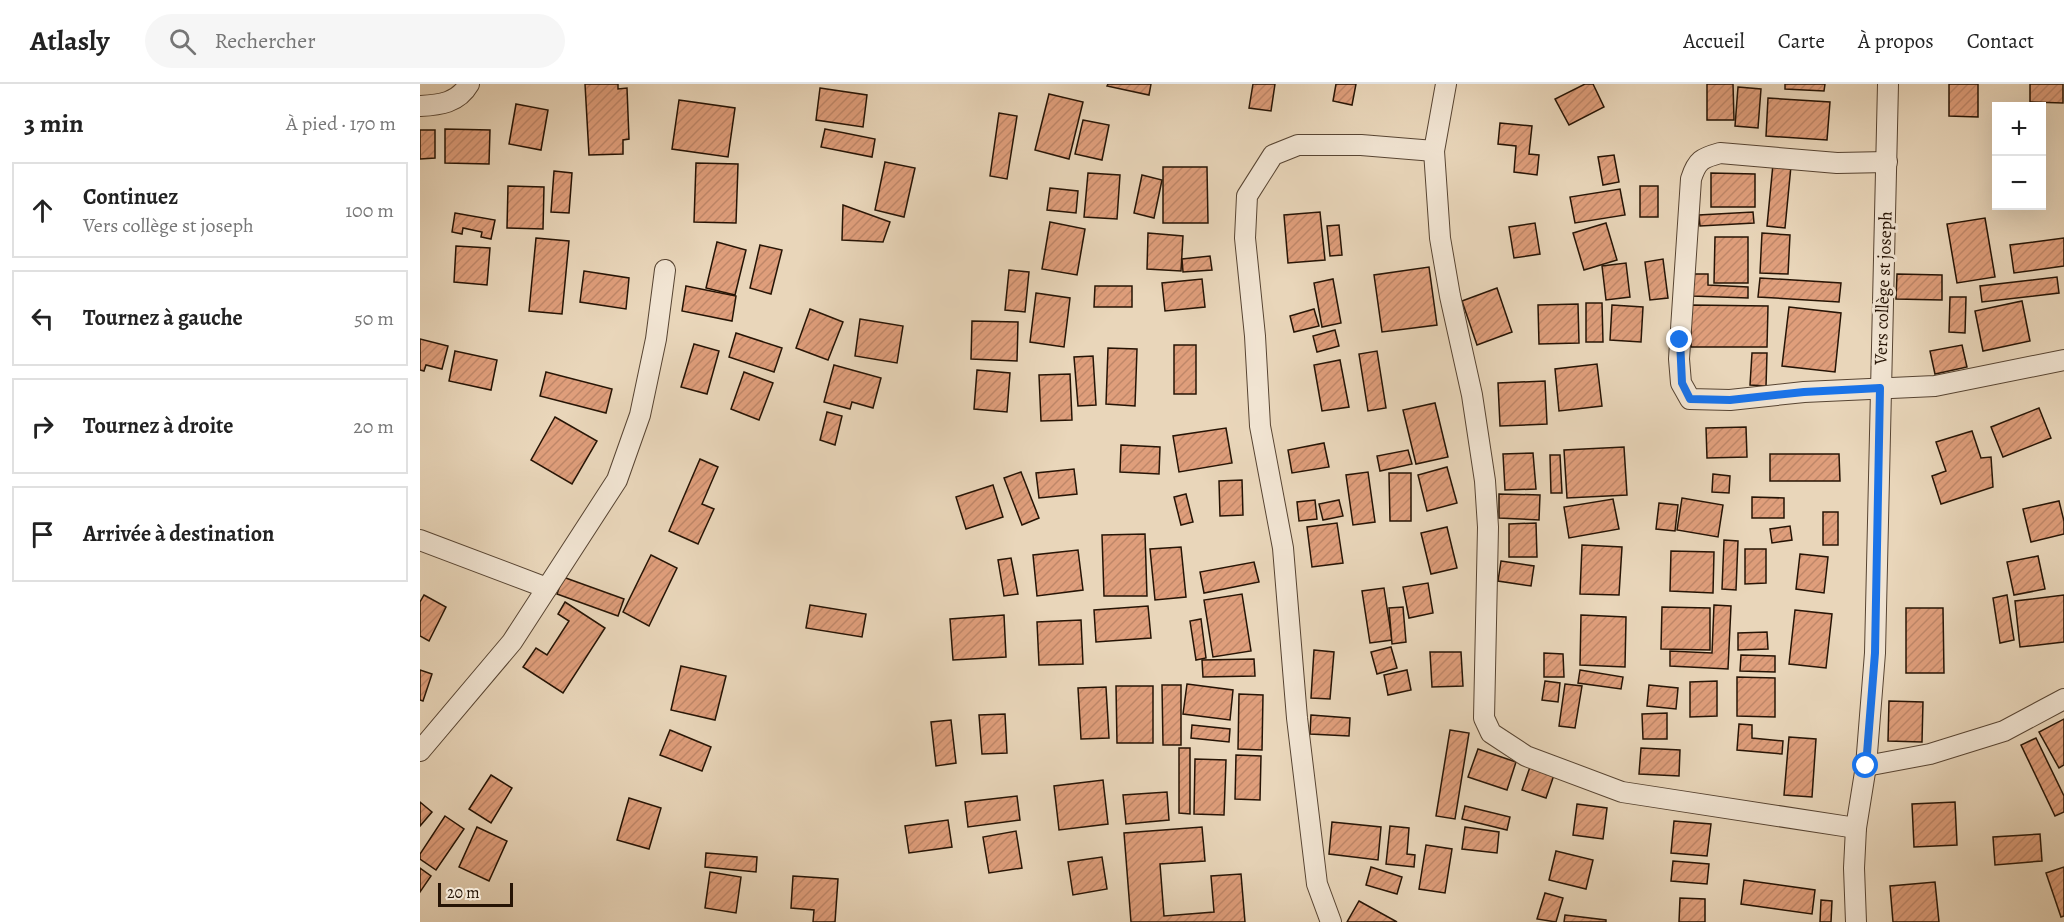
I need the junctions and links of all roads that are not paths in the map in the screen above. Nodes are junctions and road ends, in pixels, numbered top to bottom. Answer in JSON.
{"nodes":[{"id":1,"x":469,"y":84,"type":"edge"},
{"id":2,"x":1446,"y":84,"type":"edge"},
{"id":3,"x":1888,"y":84,"type":"edge"},
{"id":4,"x":420,"y":106,"type":"edge"},
{"id":5,"x":1434,"y":151,"type":"junction"},
{"id":6,"x":1887,"y":162,"type":"junction"},
{"id":7,"x":666,"y":270,"type":"dead end"},
{"id":8,"x":2064,"y":360,"type":"edge"},
{"id":9,"x":1880,"y":388,"type":"junction"},
{"id":10,"x":420,"y":540,"type":"edge"},
{"id":11,"x":547,"y":588,"type":"junction"},
{"id":12,"x":2064,"y":699,"type":"edge"},
{"id":13,"x":420,"y":751,"type":"edge"},
{"id":14,"x":1866,"y":766,"type":"junction"},
{"id":15,"x":1856,"y":828,"type":"junction"},
{"id":16,"x":1330,"y":922,"type":"edge"},
{"id":17,"x":1856,"y":922,"type":"edge"}],
"edges":[{"from":1,"to":4,"type":"street"},
{"from":2,"to":5,"type":"street"},
{"from":3,"to":6,"type":"street","name":"Vers collège st joseph"},
{"from":5,"to":15,"type":"street"},
{"from":5,"to":16,"type":"street"},
{"from":6,"to":9,"type":"street","name":"Vers collège st joseph"},
{"from":6,"to":9,"type":"street"},
{"from":7,"to":11,"type":"street"},
{"from":8,"to":9,"type":"street"},
{"from":9,"to":14,"type":"street","name":"Vers collège st joseph"},
{"from":10,"to":11,"type":"street"},
{"from":11,"to":13,"type":"street"},
{"from":12,"to":14,"type":"street"},
{"from":14,"to":15,"type":"street","name":"Vers collège st joseph"},
{"from":15,"to":17,"type":"street","name":"Vers collège st joseph"}]}
